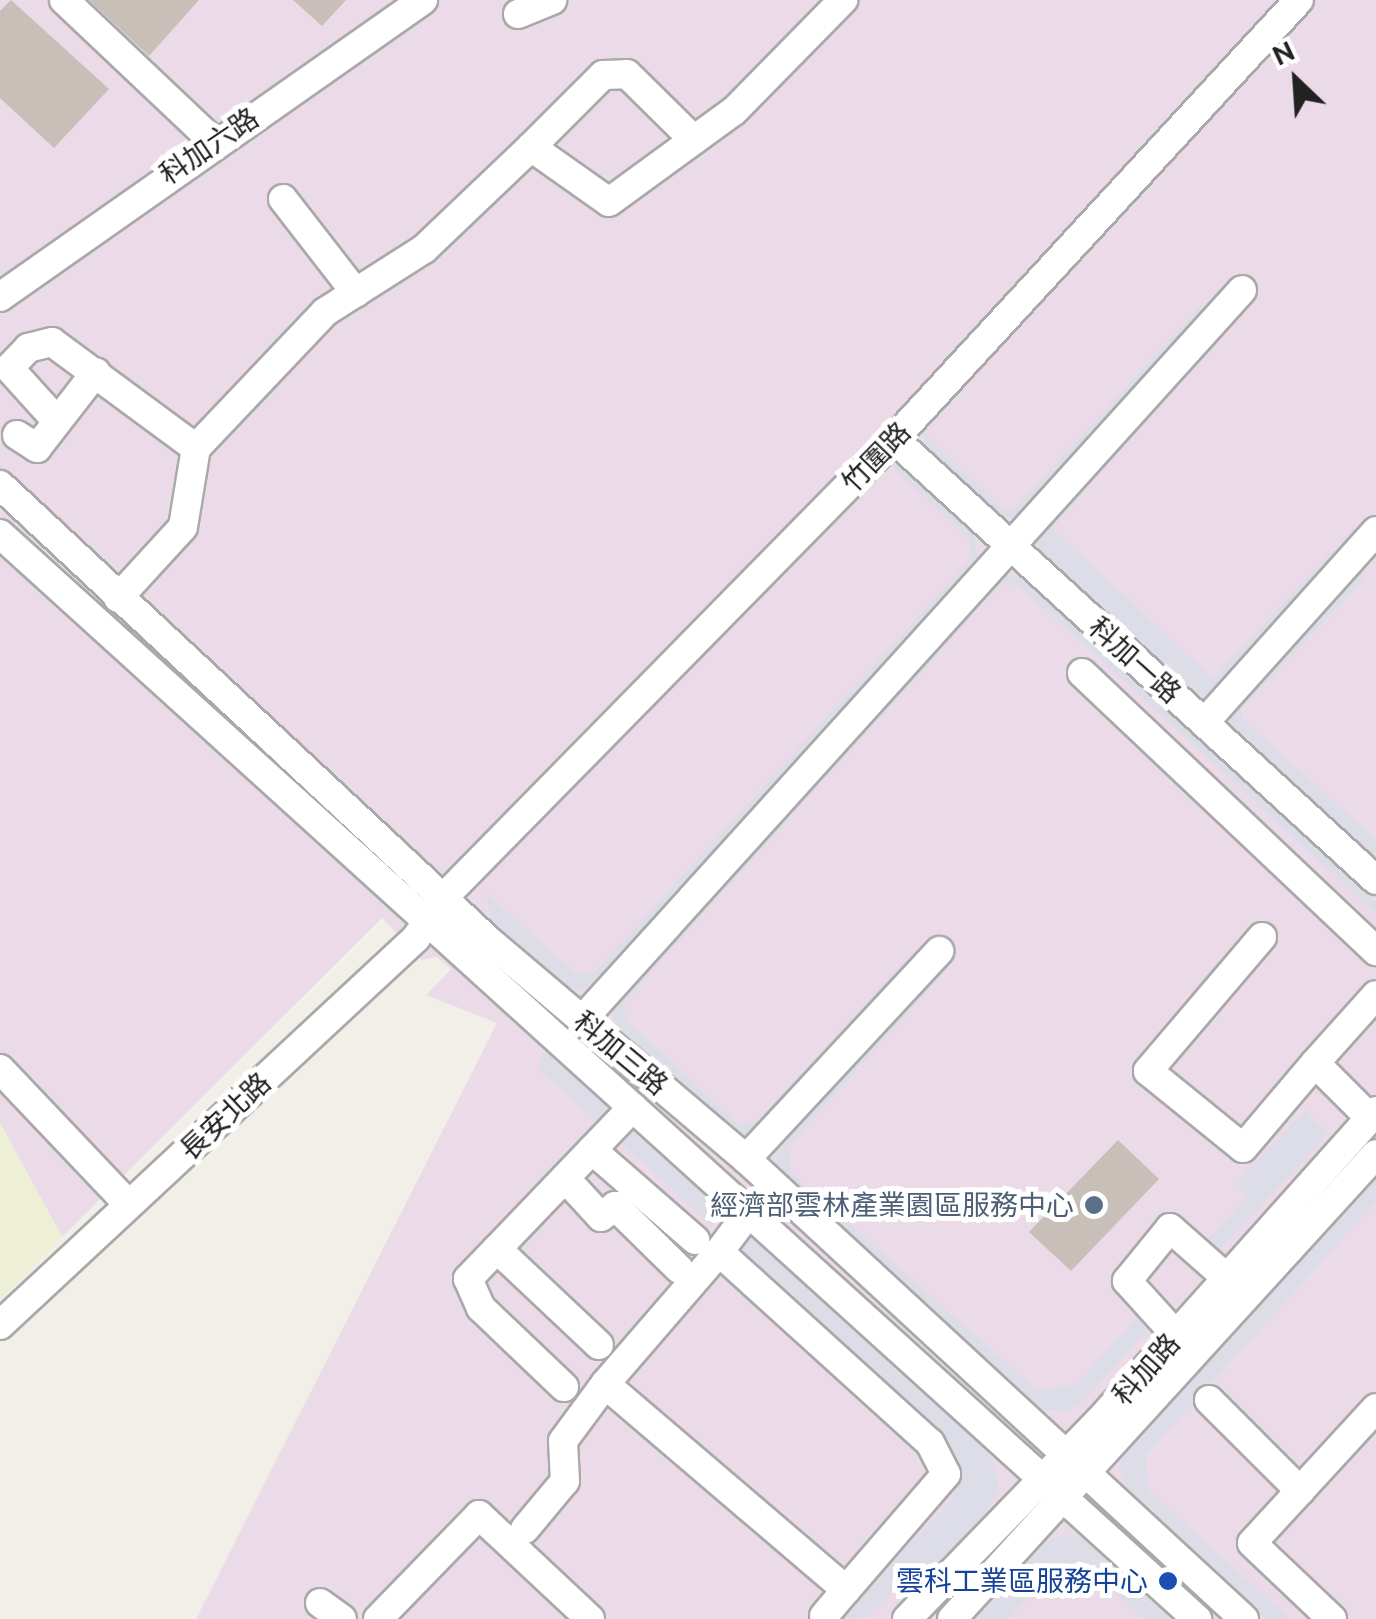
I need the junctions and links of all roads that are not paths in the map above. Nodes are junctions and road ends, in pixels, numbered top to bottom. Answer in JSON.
{"nodes":[{"id":1,"x":64,"y":0,"type":"edge"},
{"id":2,"x":422,"y":0,"type":"edge"},
{"id":3,"x":552,"y":0,"type":"edge"},
{"id":4,"x":1299,"y":0,"type":"edge"},
{"id":5,"x":832,"y":4,"type":"edge"},
{"id":6,"x":518,"y":14,"type":"dead end"},
{"id":7,"x":694,"y":140,"type":"junction"},
{"id":8,"x":214,"y":142,"type":"junction"},
{"id":9,"x":531,"y":147,"type":"junction"},
{"id":10,"x":282,"y":199,"type":"dead end"},
{"id":11,"x":4,"y":287,"type":"edge"},
{"id":12,"x":1242,"y":290,"type":"dead end"},
{"id":13,"x":356,"y":292,"type":"junction"},
{"id":14,"x":96,"y":372,"type":"junction"},
{"id":15,"x":56,"y":420,"type":"junction"},
{"id":16,"x":18,"y":435,"type":"dead end"},
{"id":17,"x":894,"y":439,"type":"junction"},
{"id":18,"x":196,"y":448,"type":"junction"},
{"id":19,"x":0,"y":485,"type":"edge"},
{"id":20,"x":1376,"y":531,"type":"edge"},
{"id":21,"x":0,"y":534,"type":"edge"},
{"id":22,"x":1008,"y":546,"type":"junction"},
{"id":23,"x":118,"y":598,"type":"junction"},
{"id":24,"x":1082,"y":673,"type":"dead end"},
{"id":25,"x":1204,"y":723,"type":"junction"},
{"id":26,"x":1376,"y":880,"type":"edge"},
{"id":27,"x":439,"y":905,"type":"junction"},
{"id":28,"x":1262,"y":937,"type":"dead end"},
{"id":29,"x":939,"y":951,"type":"dead end"},
{"id":30,"x":1376,"y":951,"type":"edge"},
{"id":31,"x":1376,"y":995,"type":"edge"},
{"id":32,"x":582,"y":1020,"type":"junction"},
{"id":33,"x":1314,"y":1063,"type":"junction"},
{"id":34,"x":0,"y":1069,"type":"edge"},
{"id":35,"x":633,"y":1107,"type":"junction"},
{"id":36,"x":1373,"y":1114,"type":"edge"},
{"id":37,"x":592,"y":1150,"type":"junction"},
{"id":38,"x":1376,"y":1154,"type":"edge"},
{"id":39,"x":746,"y":1159,"type":"junction"},
{"id":40,"x":565,"y":1178,"type":"junction"},
{"id":41,"x":129,"y":1205,"type":"junction"},
{"id":42,"x":749,"y":1212,"type":"junction"},
{"id":43,"x":707,"y":1246,"type":"junction"},
{"id":44,"x":496,"y":1249,"type":"junction"},
{"id":45,"x":678,"y":1270,"type":"dead end"},
{"id":46,"x":1237,"y":1286,"type":"junction"},
{"id":47,"x":0,"y":1325,"type":"edge"},
{"id":48,"x":1185,"y":1344,"type":"junction"},
{"id":49,"x":599,"y":1345,"type":"dead end"},
{"id":50,"x":605,"y":1384,"type":"junction"},
{"id":51,"x":564,"y":1387,"type":"dead end"},
{"id":52,"x":1209,"y":1400,"type":"dead end"},
{"id":53,"x":1376,"y":1408,"type":"edge"},
{"id":54,"x":1079,"y":1462,"type":"junction"},
{"id":55,"x":1053,"y":1489,"type":"junction"},
{"id":56,"x":1300,"y":1491,"type":"junction"},
{"id":57,"x":525,"y":1529,"type":"dead end"},
{"id":58,"x":846,"y":1590,"type":"junction"},
{"id":59,"x":825,"y":1618,"type":"edge"},
{"id":60,"x":378,"y":1619,"type":"edge"},
{"id":61,"x":590,"y":1619,"type":"edge"},
{"id":62,"x":907,"y":1619,"type":"edge"},
{"id":63,"x":952,"y":1619,"type":"edge"},
{"id":64,"x":1197,"y":1619,"type":"edge"},
{"id":65,"x":1244,"y":1619,"type":"edge"},
{"id":66,"x":1332,"y":1619,"type":"edge"}],
"edges":[{"from":1,"to":8,"type":"street"},
{"from":2,"to":8,"type":"street","name":"科加六路"},
{"from":3,"to":6,"type":"street"},
{"from":4,"to":17,"type":"street","name":"竹圍路"},
{"from":5,"to":7,"type":"street"},
{"from":7,"to":9,"type":"street"},
{"from":7,"to":9,"type":"street"},
{"from":8,"to":11,"type":"street","name":"科加六路"},
{"from":9,"to":13,"type":"street"},
{"from":10,"to":13,"type":"street"},
{"from":12,"to":22,"type":"street"},
{"from":13,"to":18,"type":"street"},
{"from":14,"to":15,"type":"street"},
{"from":14,"to":15,"type":"street"},
{"from":14,"to":18,"type":"street"},
{"from":15,"to":16,"type":"street"},
{"from":17,"to":22,"type":"street","name":"科加一路"},
{"from":17,"to":27,"type":"street","name":"竹圍路"},
{"from":18,"to":23,"type":"street"},
{"from":19,"to":23,"type":"street","name":"科加三路"},
{"from":20,"to":25,"type":"street"},
{"from":21,"to":27,"type":"street","name":"科加三路"},
{"from":22,"to":25,"type":"street","name":"科加一路"},
{"from":22,"to":32,"type":"street"},
{"from":23,"to":27,"type":"street","name":"科加三路"},
{"from":24,"to":30,"type":"street"},
{"from":25,"to":26,"type":"street","name":"科加一路"},
{"from":27,"to":32,"type":"street","name":"科加三路"},
{"from":27,"to":35,"type":"street","name":"科加三路"},
{"from":27,"to":41,"type":"street","name":"長安北路"},
{"from":28,"to":33,"type":"street"},
{"from":29,"to":39,"type":"street"},
{"from":31,"to":33,"type":"street"},
{"from":32,"to":39,"type":"street","name":"科加三路"},
{"from":33,"to":36,"type":"street"},
{"from":34,"to":41,"type":"street"},
{"from":35,"to":37,"type":"street"},
{"from":35,"to":42,"type":"street","name":"科加三路"},
{"from":36,"to":46,"type":"street","name":"科加路"},
{"from":37,"to":40,"type":"street"},
{"from":37,"to":43,"type":"street"},
{"from":38,"to":46,"type":"street","name":"科加路"},
{"from":39,"to":54,"type":"street","name":"科加三路"},
{"from":40,"to":44,"type":"street"},
{"from":40,"to":45,"type":"street"},
{"from":41,"to":47,"type":"street","name":"長安北路"},
{"from":42,"to":43,"type":"street"},
{"from":42,"to":55,"type":"street","name":"科加三路"},
{"from":43,"to":50,"type":"street"},
{"from":43,"to":58,"type":"street"},
{"from":44,"to":49,"type":"street"},
{"from":44,"to":51,"type":"street"},
{"from":46,"to":48,"type":"street","name":"科加路"},
{"from":46,"to":48,"type":"street"},
{"from":48,"to":54,"type":"street","name":"科加路"},
{"from":50,"to":57,"type":"street"},
{"from":50,"to":58,"type":"street"},
{"from":52,"to":56,"type":"street"},
{"from":53,"to":56,"type":"street"},
{"from":54,"to":55,"type":"street","name":"科加路"},
{"from":54,"to":65,"type":"street","name":"科加三路"},
{"from":55,"to":62,"type":"street","name":"科加路"},
{"from":55,"to":63,"type":"street","name":"科加路"},
{"from":55,"to":64,"type":"street","name":"科加三路"},
{"from":56,"to":66,"type":"street"},
{"from":58,"to":59,"type":"street"},
{"from":60,"to":61,"type":"street"}]}
